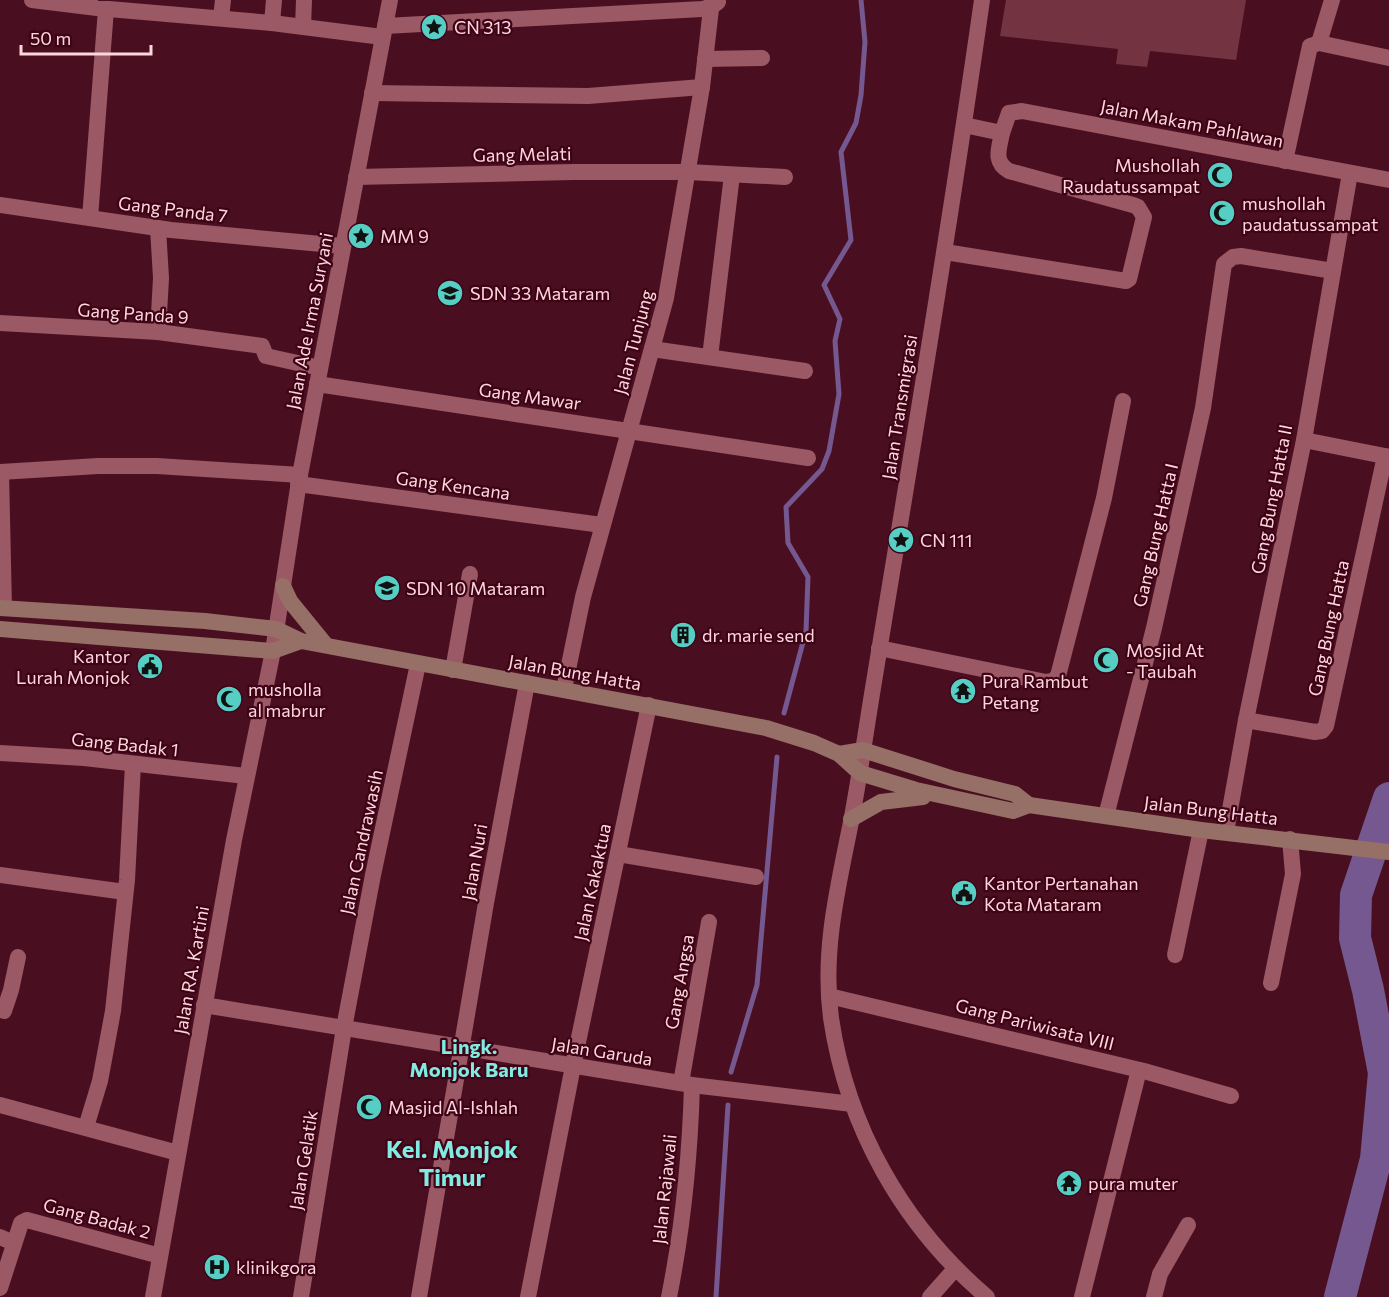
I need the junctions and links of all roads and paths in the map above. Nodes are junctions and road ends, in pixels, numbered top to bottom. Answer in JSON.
{"nodes":[{"id":1,"x":32,"y":0,"type":"edge"},
{"id":2,"x":223,"y":0,"type":"edge"},
{"id":3,"x":274,"y":0,"type":"edge"},
{"id":4,"x":304,"y":0,"type":"edge"},
{"id":5,"x":390,"y":0,"type":"edge"},
{"id":6,"x":982,"y":0,"type":"edge"},
{"id":7,"x":1332,"y":0,"type":"edge"},
{"id":8,"x":715,"y":2,"type":"edge"},
{"id":9,"x":671,"y":5,"type":"edge"},
{"id":10,"x":100,"y":6,"type":"edge"},
{"id":11,"x":157,"y":6,"type":"edge"},
{"id":12,"x":221,"y":18,"type":"junction"},
{"id":13,"x":272,"y":23,"type":"junction"},
{"id":14,"x":303,"y":27,"type":"junction"},
{"id":15,"x":384,"y":32,"type":"junction"},
{"id":16,"x":1319,"y":43,"type":"junction"},
{"id":17,"x":762,"y":58,"type":"dead end"},
{"id":18,"x":1389,"y":58,"type":"edge"},
{"id":19,"x":705,"y":59,"type":"junction"},
{"id":20,"x":702,"y":87,"type":"junction"},
{"id":21,"x":372,"y":93,"type":"junction"},
{"id":22,"x":964,"y":125,"type":"junction"},
{"id":23,"x":1002,"y":133,"type":"junction"},
{"id":24,"x":1285,"y":160,"type":"junction"},
{"id":25,"x":688,"y":172,"type":"junction"},
{"id":26,"x":1350,"y":173,"type":"junction"},
{"id":27,"x":732,"y":175,"type":"junction"},
{"id":28,"x":356,"y":177,"type":"junction"},
{"id":29,"x":785,"y":177,"type":"dead end"},
{"id":30,"x":1389,"y":180,"type":"edge"},
{"id":31,"x":0,"y":205,"type":"edge"},
{"id":32,"x":90,"y":218,"type":"junction"},
{"id":33,"x":158,"y":228,"type":"junction"},
{"id":34,"x":343,"y":246,"type":"junction"},
{"id":35,"x":945,"y":252,"type":"junction"},
{"id":36,"x":1333,"y":272,"type":"junction"},
{"id":37,"x":0,"y":324,"type":"edge"},
{"id":38,"x":158,"y":332,"type":"junction"},
{"id":39,"x":262,"y":346,"type":"joint"},
{"id":40,"x":652,"y":349,"type":"junction"},
{"id":41,"x":710,"y":357,"type":"junction"},
{"id":42,"x":805,"y":371,"type":"dead end"},
{"id":43,"x":318,"y":376,"type":"junction"},
{"id":44,"x":1123,"y":401,"type":"dead end"},
{"id":45,"x":629,"y":430,"type":"junction"},
{"id":46,"x":1304,"y":440,"type":"junction"},
{"id":47,"x":1387,"y":456,"type":"edge"},
{"id":48,"x":808,"y":458,"type":"dead end"},
{"id":49,"x":1,"y":472,"type":"edge"},
{"id":50,"x":299,"y":479,"type":"junction"},
{"id":51,"x":602,"y":525,"type":"junction"},
{"id":52,"x":470,"y":574,"type":"dead end"},
{"id":53,"x":283,"y":586,"type":"junction"},
{"id":54,"x":2,"y":608,"type":"edge"},
{"id":55,"x":0,"y":629,"type":"edge"},
{"id":56,"x":276,"y":629,"type":"junction"},
{"id":57,"x":301,"y":641,"type":"junction"},
{"id":58,"x":325,"y":644,"type":"junction"},
{"id":59,"x":879,"y":648,"type":"junction"},
{"id":60,"x":273,"y":651,"type":"junction"},
{"id":61,"x":418,"y":664,"type":"junction"},
{"id":62,"x":453,"y":670,"type":"junction"},
{"id":63,"x":527,"y":683,"type":"junction"},
{"id":64,"x":564,"y":689,"type":"junction"},
{"id":65,"x":649,"y":705,"type":"junction"},
{"id":66,"x":1246,"y":720,"type":"junction"},
{"id":67,"x":862,"y":750,"type":"junction"},
{"id":68,"x":0,"y":753,"type":"edge"},
{"id":69,"x":839,"y":754,"type":"junction"},
{"id":70,"x":133,"y":764,"type":"junction"},
{"id":71,"x":860,"y":773,"type":"junction"},
{"id":72,"x":246,"y":776,"type":"junction"},
{"id":73,"x":936,"y":796,"type":"junction"},
{"id":74,"x":1029,"y":805,"type":"junction"},
{"id":75,"x":1106,"y":816,"type":"junction"},
{"id":76,"x":852,"y":819,"type":"junction"},
{"id":77,"x":1201,"y":830,"type":"junction"},
{"id":78,"x":1226,"y":832,"type":"junction"},
{"id":79,"x":1293,"y":839,"type":"junction"},
{"id":80,"x":1389,"y":852,"type":"edge"},
{"id":81,"x":618,"y":854,"type":"junction"},
{"id":82,"x":0,"y":875,"type":"edge"},
{"id":83,"x":756,"y":877,"type":"dead end"},
{"id":84,"x":125,"y":892,"type":"junction"},
{"id":85,"x":709,"y":922,"type":"dead end"},
{"id":86,"x":1175,"y":955,"type":"dead end"},
{"id":87,"x":18,"y":957,"type":"dead end"},
{"id":88,"x":1271,"y":983,"type":"dead end"},
{"id":89,"x":829,"y":996,"type":"junction"},
{"id":90,"x":204,"y":1005,"type":"junction"},
{"id":91,"x":2,"y":1014,"type":"edge"},
{"id":92,"x":344,"y":1028,"type":"junction"},
{"id":93,"x":461,"y":1047,"type":"junction"},
{"id":94,"x":573,"y":1066,"type":"junction"},
{"id":95,"x":1139,"y":1070,"type":"junction"},
{"id":96,"x":687,"y":1084,"type":"junction"},
{"id":97,"x":1231,"y":1096,"type":"dead end"},
{"id":98,"x":852,"y":1104,"type":"junction"},
{"id":99,"x":0,"y":1105,"type":"edge"},
{"id":100,"x":86,"y":1127,"type":"junction"},
{"id":101,"x":178,"y":1153,"type":"junction"},
{"id":102,"x":1188,"y":1225,"type":"dead end"},
{"id":103,"x":7,"y":1240,"type":"edge"},
{"id":104,"x":160,"y":1256,"type":"junction"},
{"id":105,"x":955,"y":1269,"type":"junction"},
{"id":106,"x":0,"y":1288,"type":"edge"},
{"id":107,"x":153,"y":1297,"type":"edge"},
{"id":108,"x":301,"y":1297,"type":"edge"},
{"id":109,"x":419,"y":1297,"type":"edge"},
{"id":110,"x":528,"y":1297,"type":"edge"},
{"id":111,"x":669,"y":1297,"type":"edge"},
{"id":112,"x":930,"y":1297,"type":"edge"},
{"id":113,"x":987,"y":1297,"type":"edge"},
{"id":114,"x":1082,"y":1297,"type":"edge"},
{"id":115,"x":1154,"y":1297,"type":"edge"}],
"edges":[{"from":1,"to":10,"type":"street"},
{"from":2,"to":12,"type":"street"},
{"from":3,"to":13,"type":"street"},
{"from":4,"to":14,"type":"street"},
{"from":5,"to":15,"type":"street","name":"Jalan Ade Irma Suryani"},
{"from":6,"to":22,"type":"street","name":"Jalan Transmigrasi"},
{"from":7,"to":16,"type":"street"},
{"from":8,"to":9,"type":"street"},
{"from":8,"to":19,"type":"street","name":"Jalan Tunjung"},
{"from":9,"to":15,"type":"street"},
{"from":10,"to":11,"type":"street"},
{"from":10,"to":32,"type":"street"},
{"from":11,"to":12,"type":"street"},
{"from":12,"to":13,"type":"street"},
{"from":13,"to":14,"type":"street"},
{"from":14,"to":15,"type":"street"},
{"from":15,"to":21,"type":"street","name":"Jalan Ade Irma Suryani"},
{"from":16,"to":18,"type":"street"},
{"from":16,"to":24,"type":"street"},
{"from":17,"to":19,"type":"street"},
{"from":19,"to":20,"type":"street","name":"Jalan Tunjung"},
{"from":20,"to":21,"type":"street"},
{"from":20,"to":25,"type":"street","name":"Jalan Tunjung"},
{"from":21,"to":28,"type":"street","name":"Jalan Ade Irma Suryani"},
{"from":22,"to":23,"type":"street"},
{"from":22,"to":35,"type":"street","name":"Jalan Transmigrasi"},
{"from":23,"to":24,"type":"street","name":"Jalan Makam Pahlawan"},
{"from":23,"to":35,"type":"street"},
{"from":24,"to":26,"type":"street","name":"Jalan Makam Pahlawan"},
{"from":25,"to":27,"type":"street","name":"Gang Melati"},
{"from":25,"to":28,"type":"street","name":"Gang Melati"},
{"from":25,"to":40,"type":"street","name":"Jalan Tunjung"},
{"from":26,"to":30,"type":"street","name":"Jalan Makam Pahlawan"},
{"from":26,"to":36,"type":"street","name":"Gang Bung Hatta II"},
{"from":27,"to":29,"type":"street","name":"Gang Melati"},
{"from":27,"to":41,"type":"street"},
{"from":28,"to":34,"type":"street","name":"Jalan Ade Irma Suryani"},
{"from":31,"to":32,"type":"street","name":"Gang Panda 7"},
{"from":32,"to":33,"type":"street","name":"Gang Panda 7"},
{"from":33,"to":34,"type":"street","name":"Gang Panda 7"},
{"from":33,"to":38,"type":"street"},
{"from":34,"to":43,"type":"street","name":"Jalan Ade Irma Suryani"},
{"from":35,"to":59,"type":"street","name":"Jalan Transmigrasi"},
{"from":36,"to":46,"type":"street","name":"Gang Bung Hatta II"},
{"from":36,"to":75,"type":"street","name":"Gang Bung Hatta I"},
{"from":37,"to":38,"type":"street","name":"Gang Panda 9"},
{"from":38,"to":39,"type":"street","name":"Gang Panda 9"},
{"from":39,"to":43,"type":"street","name":"Gang Mawar"},
{"from":40,"to":41,"type":"street"},
{"from":40,"to":45,"type":"street","name":"Jalan Tunjung"},
{"from":41,"to":42,"type":"street"},
{"from":43,"to":45,"type":"street","name":"Gang Mawar"},
{"from":43,"to":50,"type":"street","name":"Jalan Ade Irma Suryani"},
{"from":44,"to":59,"type":"street"},
{"from":45,"to":48,"type":"street","name":"Gang Mawar"},
{"from":45,"to":51,"type":"street","name":"Jalan Tunjung"},
{"from":46,"to":47,"type":"street"},
{"from":46,"to":66,"type":"street","name":"Gang Bung Hatta II"},
{"from":47,"to":66,"type":"street","name":"Gang Bung Hatta"},
{"from":49,"to":50,"type":"street","name":"Gang Kencana"},
{"from":49,"to":54,"type":"street"},
{"from":50,"to":51,"type":"street","name":"Gang Kencana"},
{"from":50,"to":53,"type":"street","name":"Jalan Ade Irma Suryani"},
{"from":51,"to":64,"type":"street","name":"Jalan Tunjung"},
{"from":52,"to":62,"type":"street"},
{"from":53,"to":56,"type":"street","name":"Jalan Ade Irma Suryani"},
{"from":53,"to":58,"type":"main road"},
{"from":54,"to":56,"type":"main road"},
{"from":55,"to":60,"type":"main road"},
{"from":56,"to":57,"type":"main road"},
{"from":56,"to":60,"type":"street","name":"Jalan Ade Irma Suryani"},
{"from":57,"to":58,"type":"main road","name":"Jalan Bung Hatta"},
{"from":57,"to":60,"type":"main road"},
{"from":58,"to":61,"type":"main road","name":"Jalan Bung Hatta"},
{"from":59,"to":67,"type":"street","name":"Jalan Transmigrasi"},
{"from":60,"to":72,"type":"street","name":"Jalan RA. Kartini"},
{"from":61,"to":62,"type":"main road","name":"Jalan Bung Hatta"},
{"from":61,"to":92,"type":"street","name":"Jalan Candrawasih"},
{"from":62,"to":63,"type":"main road","name":"Jalan Bung Hatta"},
{"from":63,"to":64,"type":"main road","name":"Jalan Bung Hatta"},
{"from":63,"to":93,"type":"street","name":"Jalan Nuri"},
{"from":64,"to":65,"type":"main road","name":"Jalan Bung Hatta"},
{"from":65,"to":69,"type":"main road","name":"Jalan Bung Hatta"},
{"from":65,"to":81,"type":"street","name":"Jalan Kakaktua"},
{"from":66,"to":78,"type":"street","name":"Gang Bung Hatta II"},
{"from":67,"to":69,"type":"main road"},
{"from":67,"to":71,"type":"street","name":"Jalan Transmigrasi"},
{"from":67,"to":74,"type":"main road"},
{"from":68,"to":70,"type":"street","name":"Gang Badak 1"},
{"from":69,"to":71,"type":"main road"},
{"from":70,"to":72,"type":"street","name":"Gang Badak 1"},
{"from":70,"to":84,"type":"street"},
{"from":71,"to":73,"type":"main road"},
{"from":71,"to":76,"type":"street","name":"Jalan Transmigrasi"},
{"from":72,"to":90,"type":"street","name":"Jalan RA. Kartini"},
{"from":73,"to":74,"type":"main road"},
{"from":73,"to":76,"type":"main road"},
{"from":74,"to":75,"type":"main road","name":"Jalan Bung Hatta"},
{"from":75,"to":77,"type":"main road","name":"Jalan Bung Hatta"},
{"from":76,"to":89,"type":"street","name":"Jalan Transmigrasi"},
{"from":77,"to":78,"type":"main road","name":"Jalan Bung Hatta"},
{"from":77,"to":86,"type":"street"},
{"from":78,"to":79,"type":"main road","name":"Jalan Bung Hatta"},
{"from":79,"to":80,"type":"main road","name":"Jalan Bung Hatta"},
{"from":79,"to":88,"type":"street"},
{"from":81,"to":83,"type":"street"},
{"from":81,"to":94,"type":"street","name":"Jalan Kakaktua"},
{"from":82,"to":84,"type":"street"},
{"from":84,"to":100,"type":"street"},
{"from":85,"to":96,"type":"street","name":"Gang Angsa"},
{"from":87,"to":91,"type":"street"},
{"from":89,"to":95,"type":"street","name":"Gang Pariwisata VIII"},
{"from":89,"to":98,"type":"street","name":"Jalan Transmigrasi"},
{"from":90,"to":92,"type":"street","name":"Jalan Garuda"},
{"from":90,"to":101,"type":"street","name":"Jalan RA. Kartini"},
{"from":92,"to":93,"type":"street","name":"Jalan Garuda"},
{"from":92,"to":108,"type":"street","name":"Jalan Gelatik"},
{"from":93,"to":94,"type":"street","name":"Jalan Garuda"},
{"from":93,"to":109,"type":"street","name":"Jalan Nuri"},
{"from":94,"to":96,"type":"street","name":"Jalan Garuda"},
{"from":94,"to":110,"type":"street","name":"Jalan Kakaktua"},
{"from":95,"to":97,"type":"street","name":"Gang Pariwisata VIII"},
{"from":95,"to":114,"type":"street"},
{"from":96,"to":98,"type":"street","name":"Jalan Garuda"},
{"from":96,"to":111,"type":"street","name":"Jalan Rajawali"},
{"from":98,"to":105,"type":"street","name":"Jalan Transmigrasi"},
{"from":99,"to":100,"type":"street"},
{"from":100,"to":101,"type":"street"},
{"from":101,"to":104,"type":"street","name":"Jalan RA. Kartini"},
{"from":102,"to":115,"type":"street"},
{"from":103,"to":104,"type":"street","name":"Gang Badak 2"},
{"from":103,"to":106,"type":"street","name":"Gang Badak 2"},
{"from":104,"to":107,"type":"street","name":"Jalan RA. Kartini"},
{"from":105,"to":112,"type":"street"},
{"from":105,"to":113,"type":"street","name":"Jalan Transmigrasi"}]}
